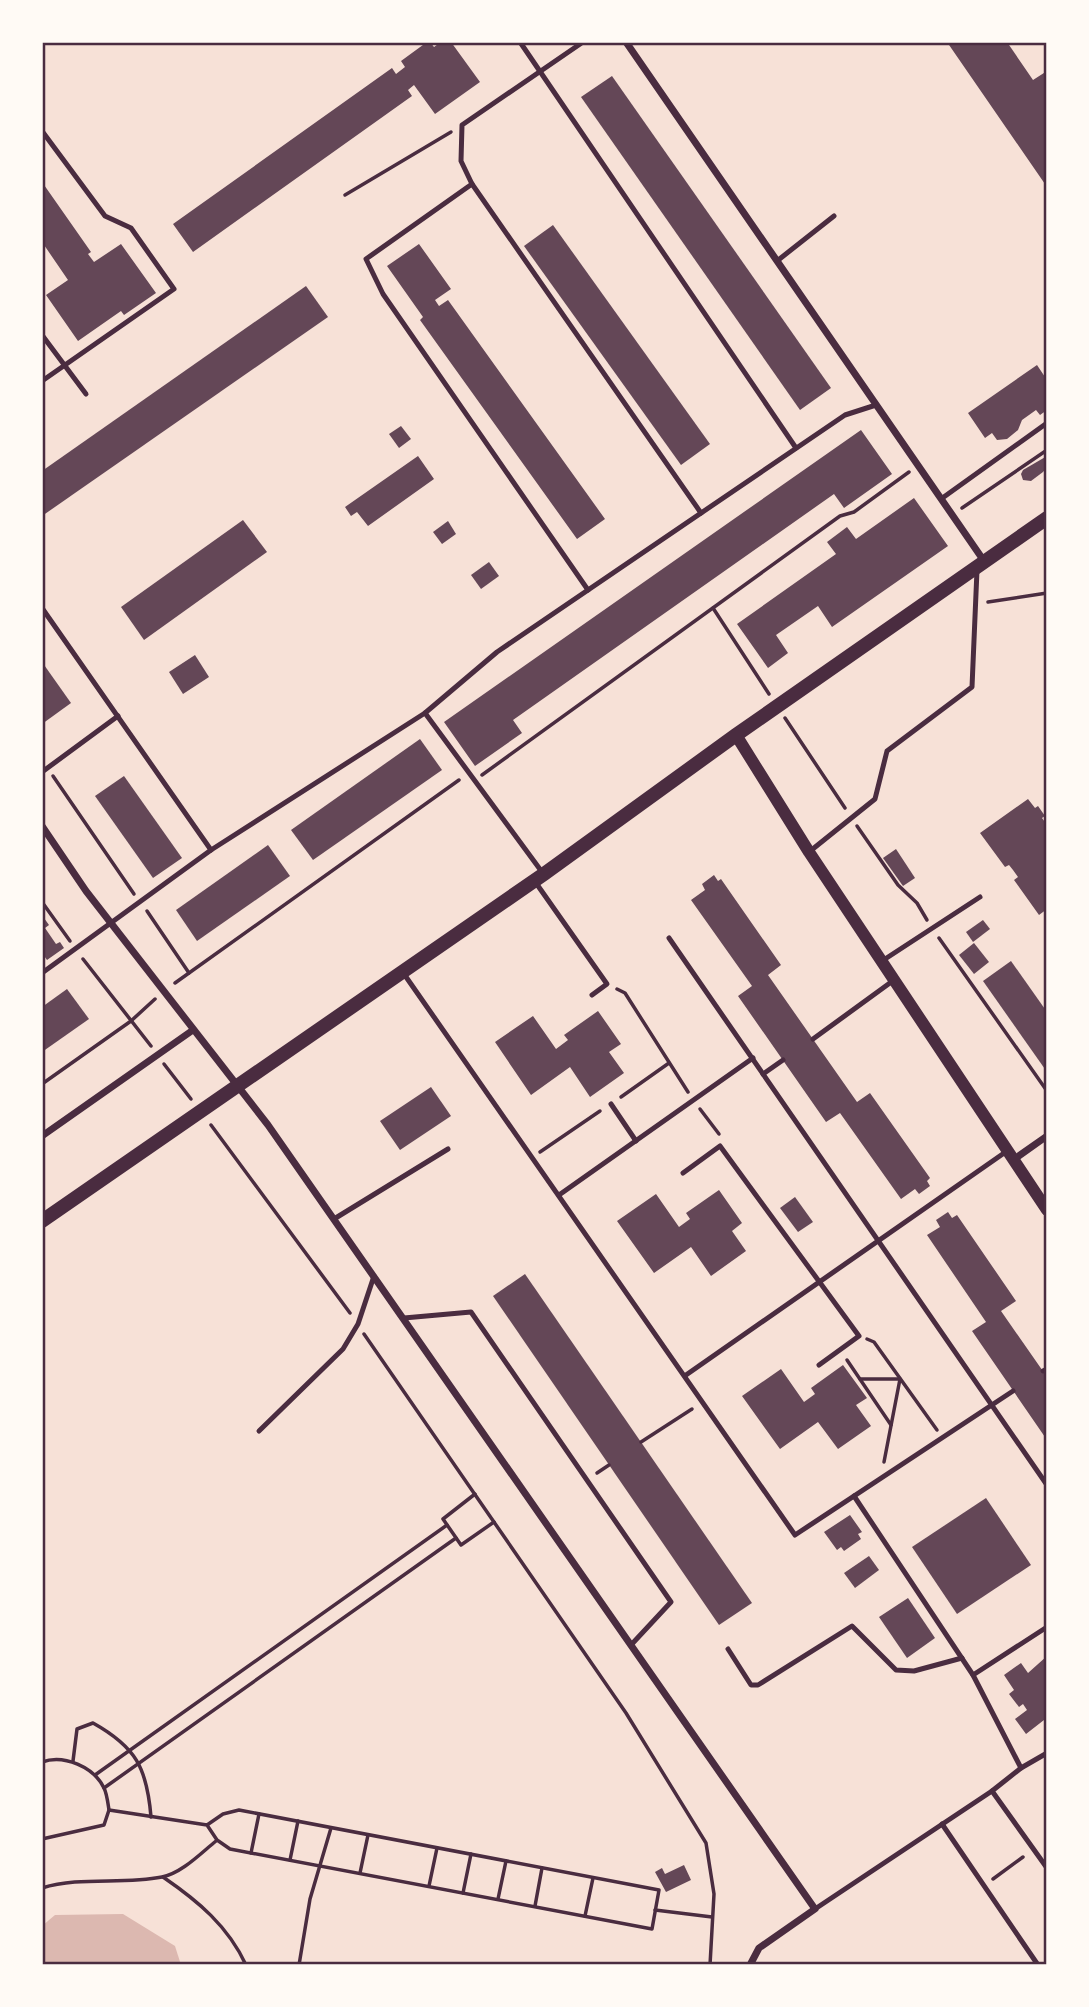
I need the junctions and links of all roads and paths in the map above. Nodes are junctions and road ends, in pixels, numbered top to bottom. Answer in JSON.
{"nodes":[{"id":1,"x":520,"y":42,"type":"edge"},
{"id":2,"x":583,"y":42,"type":"edge"},
{"id":3,"x":626,"y":42,"type":"edge"},
{"id":4,"x":541,"y":71,"type":"junction"},
{"id":5,"x":462,"y":125,"type":"junction"},
{"id":6,"x":42,"y":131,"type":"edge"},
{"id":7,"x":472,"y":184,"type":"junction"},
{"id":8,"x":345,"y":195,"type":"dead end"},
{"id":9,"x":834,"y":216,"type":"dead end"},
{"id":10,"x":778,"y":261,"type":"junction"},
{"id":11,"x":42,"y":335,"type":"edge"},
{"id":12,"x":66,"y":365,"type":"junction"},
{"id":13,"x":42,"y":381,"type":"edge"},
{"id":14,"x":86,"y":394,"type":"dead end"},
{"id":15,"x":876,"y":405,"type":"junction"},
{"id":16,"x":1047,"y":423,"type":"edge"},
{"id":17,"x":796,"y":448,"type":"junction"},
{"id":18,"x":1047,"y":450,"type":"edge"},
{"id":19,"x":918,"y":466,"type":"junction"},
{"id":20,"x":941,"y":499,"type":"junction"},
{"id":21,"x":701,"y":513,"type":"junction"},
{"id":22,"x":952,"y":515,"type":"junction"},
{"id":23,"x":1047,"y":518,"type":"edge"},
{"id":24,"x":981,"y":564,"type":"junction"},
{"id":25,"x":588,"y":590,"type":"junction"},
{"id":26,"x":1047,"y":593,"type":"edge"},
{"id":27,"x":975,"y":604,"type":"junction"},
{"id":28,"x":42,"y":608,"type":"edge"},
{"id":29,"x":713,"y":608,"type":"junction"},
{"id":30,"x":777,"y":706,"type":"junction"},
{"id":31,"x":425,"y":713,"type":"junction"},
{"id":32,"x":118,"y":716,"type":"junction"},
{"id":33,"x":736,"y":735,"type":"junction"},
{"id":34,"x":44,"y":770,"type":"edge"},
{"id":35,"x":469,"y":772,"type":"junction"},
{"id":36,"x":475,"y":780,"type":"junction"},
{"id":37,"x":852,"y":818,"type":"junction"},
{"id":38,"x":42,"y":826,"type":"edge"},
{"id":39,"x":211,"y":850,"type":"junction"},
{"id":40,"x":809,"y":852,"type":"junction"},
{"id":41,"x":539,"y":877,"type":"junction"},
{"id":42,"x":980,"y":897,"type":"dead end"},
{"id":43,"x":139,"y":900,"type":"junction"},
{"id":44,"x":42,"y":902,"type":"edge"},
{"id":45,"x":110,"y":922,"type":"junction"},
{"id":46,"x":933,"y":929,"type":"junction"},
{"id":47,"x":669,"y":938,"type":"dead end"},
{"id":48,"x":75,"y":949,"type":"junction"},
{"id":49,"x":882,"y":961,"type":"junction"},
{"id":50,"x":402,"y":971,"type":"junction"},
{"id":51,"x":42,"y":973,"type":"edge"},
{"id":52,"x":190,"y":973,"type":"junction"},
{"id":53,"x":894,"y":980,"type":"junction"},
{"id":54,"x":607,"y":984,"type":"junction"},
{"id":55,"x":164,"y":992,"type":"junction"},
{"id":56,"x":592,"y":995,"type":"dead end"},
{"id":57,"x":131,"y":1021,"type":"junction"},
{"id":58,"x":193,"y":1030,"type":"junction"},
{"id":59,"x":813,"y":1040,"type":"dead end"},
{"id":60,"x":158,"y":1055,"type":"junction"},
{"id":61,"x":753,"y":1058,"type":"junction"},
{"id":62,"x":783,"y":1060,"type":"dead end"},
{"id":63,"x":763,"y":1074,"type":"junction"},
{"id":64,"x":42,"y":1084,"type":"edge"},
{"id":65,"x":235,"y":1086,"type":"junction"},
{"id":66,"x":1047,"y":1091,"type":"edge"},
{"id":67,"x":693,"y":1100,"type":"junction"},
{"id":68,"x":611,"y":1104,"type":"dead end"},
{"id":69,"x":200,"y":1110,"type":"junction"},
{"id":70,"x":42,"y":1136,"type":"edge"},
{"id":71,"x":1047,"y":1136,"type":"edge"},
{"id":72,"x":636,"y":1141,"type":"junction"},
{"id":73,"x":720,"y":1146,"type":"junction"},
{"id":74,"x":448,"y":1149,"type":"dead end"},
{"id":75,"x":1010,"y":1155,"type":"junction"},
{"id":76,"x":683,"y":1173,"type":"dead end"},
{"id":77,"x":559,"y":1195,"type":"junction"},
{"id":78,"x":1047,"y":1210,"type":"edge"},
{"id":79,"x":334,"y":1219,"type":"junction"},
{"id":80,"x":42,"y":1221,"type":"edge"},
{"id":81,"x":878,"y":1242,"type":"junction"},
{"id":82,"x":374,"y":1276,"type":"junction"},
{"id":83,"x":821,"y":1281,"type":"junction"},
{"id":84,"x":404,"y":1318,"type":"junction"},
{"id":85,"x":358,"y":1325,"type":"junction"},
{"id":86,"x":859,"y":1336,"type":"junction"},
{"id":87,"x":840,"y":1349,"type":"junction"},
{"id":88,"x":819,"y":1365,"type":"dead end"},
{"id":89,"x":686,"y":1375,"type":"junction"},
{"id":90,"x":860,"y":1379,"type":"junction"},
{"id":91,"x":900,"y":1379,"type":"junction"},
{"id":92,"x":1013,"y":1391,"type":"dead end"},
{"id":93,"x":704,"y":1401,"type":"junction"},
{"id":94,"x":992,"y":1407,"type":"junction"},
{"id":95,"x":891,"y":1425,"type":"junction"},
{"id":96,"x":259,"y":1431,"type":"dead end"},
{"id":97,"x":943,"y":1438,"type":"junction"},
{"id":98,"x":641,"y":1443,"type":"dead end"},
{"id":99,"x":881,"y":1478,"type":"junction"},
{"id":100,"x":1047,"y":1485,"type":"edge"},
{"id":101,"x":475,"y":1494,"type":"junction"},
{"id":102,"x":854,"y":1496,"type":"junction"},
{"id":103,"x":494,"y":1522,"type":"junction"},
{"id":104,"x":447,"y":1525,"type":"junction"},
{"id":105,"x":456,"y":1538,"type":"junction"},
{"id":106,"x":1047,"y":1627,"type":"edge"},
{"id":107,"x":631,"y":1645,"type":"junction"},
{"id":108,"x":729,"y":1650,"type":"dead end"},
{"id":109,"x":962,"y":1658,"type":"junction"},
{"id":110,"x":973,"y":1675,"type":"junction"},
{"id":111,"x":130,"y":1750,"type":"junction"},
{"id":112,"x":1047,"y":1753,"type":"edge"},
{"id":113,"x":73,"y":1761,"type":"junction"},
{"id":114,"x":42,"y":1762,"type":"edge"},
{"id":115,"x":139,"y":1763,"type":"junction"},
{"id":116,"x":1021,"y":1768,"type":"junction"},
{"id":117,"x":94,"y":1775,"type":"junction"},
{"id":118,"x":104,"y":1788,"type":"junction"},
{"id":119,"x":992,"y":1791,"type":"junction"},
{"id":120,"x":109,"y":1810,"type":"junction"},
{"id":121,"x":259,"y":1814,"type":"junction"},
{"id":122,"x":151,"y":1816,"type":"junction"},
{"id":123,"x":298,"y":1821,"type":"junction"},
{"id":124,"x":942,"y":1824,"type":"junction"},
{"id":125,"x":207,"y":1825,"type":"junction"},
{"id":126,"x":331,"y":1828,"type":"junction"},
{"id":127,"x":368,"y":1835,"type":"junction"},
{"id":128,"x":42,"y":1839,"type":"edge"},
{"id":129,"x":217,"y":1840,"type":"junction"},
{"id":130,"x":437,"y":1848,"type":"junction"},
{"id":131,"x":1033,"y":1849,"type":"junction"},
{"id":132,"x":251,"y":1853,"type":"junction"},
{"id":133,"x":471,"y":1854,"type":"junction"},
{"id":134,"x":290,"y":1860,"type":"junction"},
{"id":135,"x":506,"y":1861,"type":"junction"},
{"id":136,"x":321,"y":1866,"type":"junction"},
{"id":137,"x":542,"y":1868,"type":"junction"},
{"id":138,"x":1047,"y":1868,"type":"edge"},
{"id":139,"x":360,"y":1873,"type":"junction"},
{"id":140,"x":163,"y":1877,"type":"junction"},
{"id":141,"x":593,"y":1878,"type":"junction"},
{"id":142,"x":429,"y":1886,"type":"junction"},
{"id":143,"x":984,"y":1886,"type":"junction"},
{"id":144,"x":42,"y":1888,"type":"edge"},
{"id":145,"x":463,"y":1893,"type":"junction"},
{"id":146,"x":498,"y":1899,"type":"junction"},
{"id":147,"x":535,"y":1906,"type":"junction"},
{"id":148,"x":815,"y":1909,"type":"junction"},
{"id":149,"x":655,"y":1910,"type":"junction"},
{"id":150,"x":585,"y":1916,"type":"junction"},
{"id":151,"x":712,"y":1917,"type":"junction"},
{"id":152,"x":246,"y":1965,"type":"edge"},
{"id":153,"x":299,"y":1965,"type":"edge"},
{"id":154,"x":710,"y":1965,"type":"edge"},
{"id":155,"x":750,"y":1965,"type":"edge"},
{"id":156,"x":1038,"y":1965,"type":"edge"}],
"edges":[{"from":1,"to":4,"type":"lane"},
{"from":2,"to":4,"type":"lane"},
{"from":3,"to":10,"type":"street"},
{"from":4,"to":5,"type":"lane"},
{"from":4,"to":17,"type":"lane"},
{"from":5,"to":7,"type":"lane"},
{"from":5,"to":8,"type":"path"},
{"from":6,"to":12,"type":"lane"},
{"from":7,"to":21,"type":"lane"},
{"from":7,"to":25,"type":"lane"},
{"from":9,"to":10,"type":"lane"},
{"from":10,"to":15,"type":"street"},
{"from":11,"to":12,"type":"lane"},
{"from":12,"to":13,"type":"lane"},
{"from":12,"to":14,"type":"lane"},
{"from":15,"to":17,"type":"lane"},
{"from":15,"to":19,"type":"street"},
{"from":16,"to":20,"type":"lane"},
{"from":17,"to":21,"type":"lane"},
{"from":18,"to":22,"type":"path"},
{"from":19,"to":20,"type":"street"},
{"from":19,"to":29,"type":"path"},
{"from":20,"to":22,"type":"street"},
{"from":21,"to":25,"type":"lane"},
{"from":22,"to":24,"type":"street"},
{"from":23,"to":24,"type":"main road"},
{"from":24,"to":27,"type":"lane"},
{"from":24,"to":30,"type":"main road"},
{"from":25,"to":31,"type":"lane"},
{"from":26,"to":27,"type":"path"},
{"from":27,"to":37,"type":"lane"},
{"from":28,"to":32,"type":"lane"},
{"from":29,"to":30,"type":"path"},
{"from":29,"to":36,"type":"path"},
{"from":30,"to":33,"type":"main road"},
{"from":30,"to":37,"type":"path"},
{"from":31,"to":35,"type":"lane"},
{"from":31,"to":39,"type":"lane"},
{"from":32,"to":34,"type":"lane"},
{"from":32,"to":39,"type":"lane"},
{"from":33,"to":40,"type":"street"},
{"from":33,"to":41,"type":"main road"},
{"from":34,"to":43,"type":"path"},
{"from":35,"to":36,"type":"lane"},
{"from":35,"to":52,"type":"path"},
{"from":36,"to":41,"type":"lane"},
{"from":37,"to":40,"type":"lane"},
{"from":37,"to":46,"type":"path"},
{"from":38,"to":45,"type":"street"},
{"from":39,"to":43,"type":"lane"},
{"from":40,"to":49,"type":"street"},
{"from":41,"to":50,"type":"main road"},
{"from":41,"to":54,"type":"lane"},
{"from":42,"to":46,"type":"lane"},
{"from":43,"to":45,"type":"lane"},
{"from":43,"to":52,"type":"path"},
{"from":44,"to":48,"type":"path"},
{"from":45,"to":48,"type":"lane"},
{"from":45,"to":55,"type":"street"},
{"from":46,"to":49,"type":"lane"},
{"from":46,"to":66,"type":"path"},
{"from":47,"to":61,"type":"lane"},
{"from":48,"to":51,"type":"lane"},
{"from":48,"to":57,"type":"path"},
{"from":49,"to":53,"type":"street"},
{"from":50,"to":65,"type":"main road"},
{"from":50,"to":77,"type":"lane"},
{"from":52,"to":55,"type":"path"},
{"from":53,"to":59,"type":"lane"},
{"from":53,"to":75,"type":"street"},
{"from":54,"to":56,"type":"lane"},
{"from":54,"to":67,"type":"path"},
{"from":55,"to":57,"type":"path"},
{"from":55,"to":58,"type":"street"},
{"from":57,"to":60,"type":"path"},
{"from":57,"to":64,"type":"path"},
{"from":58,"to":60,"type":"street"},
{"from":58,"to":65,"type":"street"},
{"from":60,"to":69,"type":"path"},
{"from":60,"to":70,"type":"street"},
{"from":61,"to":63,"type":"lane"},
{"from":61,"to":67,"type":"lane"},
{"from":62,"to":63,"type":"lane"},
{"from":63,"to":81,"type":"lane"},
{"from":65,"to":69,"type":"main road"},
{"from":65,"to":79,"type":"street"},
{"from":67,"to":72,"type":"lane"},
{"from":67,"to":73,"type":"path"},
{"from":68,"to":72,"type":"lane"},
{"from":69,"to":80,"type":"main road"},
{"from":69,"to":85,"type":"path"},
{"from":71,"to":75,"type":"street"},
{"from":72,"to":77,"type":"lane"},
{"from":73,"to":76,"type":"lane"},
{"from":73,"to":83,"type":"lane"},
{"from":74,"to":79,"type":"lane"},
{"from":75,"to":78,"type":"street"},
{"from":75,"to":81,"type":"lane"},
{"from":77,"to":89,"type":"lane"},
{"from":79,"to":82,"type":"street"},
{"from":81,"to":83,"type":"lane"},
{"from":81,"to":94,"type":"lane"},
{"from":82,"to":84,"type":"street"},
{"from":82,"to":85,"type":"lane"},
{"from":83,"to":86,"type":"lane"},
{"from":83,"to":89,"type":"lane"},
{"from":84,"to":107,"type":"street"},
{"from":84,"to":107,"type":"lane"},
{"from":85,"to":96,"type":"lane"},
{"from":85,"to":101,"type":"path"},
{"from":86,"to":87,"type":"lane"},
{"from":86,"to":91,"type":"path"},
{"from":87,"to":88,"type":"lane"},
{"from":87,"to":90,"type":"path"},
{"from":89,"to":93,"type":"lane"},
{"from":90,"to":91,"type":"path"},
{"from":90,"to":95,"type":"path"},
{"from":91,"to":95,"type":"path"},
{"from":91,"to":97,"type":"path"},
{"from":92,"to":94,"type":"lane"},
{"from":93,"to":98,"type":"path"},
{"from":93,"to":102,"type":"lane"},
{"from":94,"to":97,"type":"lane"},
{"from":94,"to":100,"type":"lane"},
{"from":95,"to":99,"type":"path"},
{"from":97,"to":99,"type":"lane"},
{"from":99,"to":102,"type":"lane"},
{"from":101,"to":103,"type":"path"},
{"from":101,"to":104,"type":"path"},
{"from":102,"to":109,"type":"lane"},
{"from":103,"to":105,"type":"path"},
{"from":103,"to":151,"type":"path"},
{"from":104,"to":105,"type":"path"},
{"from":104,"to":111,"type":"path"},
{"from":105,"to":115,"type":"path"},
{"from":106,"to":110,"type":"lane"},
{"from":107,"to":148,"type":"street"},
{"from":108,"to":109,"type":"lane"},
{"from":109,"to":110,"type":"lane"},
{"from":110,"to":116,"type":"lane"},
{"from":111,"to":113,"type":"path"},
{"from":111,"to":115,"type":"path"},
{"from":111,"to":117,"type":"path"},
{"from":112,"to":116,"type":"lane"},
{"from":113,"to":114,"type":"path"},
{"from":113,"to":117,"type":"path"},
{"from":115,"to":118,"type":"path"},
{"from":115,"to":122,"type":"path"},
{"from":116,"to":119,"type":"lane"},
{"from":117,"to":118,"type":"path"},
{"from":118,"to":120,"type":"path"},
{"from":119,"to":124,"type":"lane"},
{"from":119,"to":131,"type":"lane"},
{"from":120,"to":122,"type":"path"},
{"from":120,"to":128,"type":"path"},
{"from":121,"to":123,"type":"path"},
{"from":121,"to":125,"type":"path"},
{"from":121,"to":132,"type":"path"},
{"from":122,"to":125,"type":"path"},
{"from":123,"to":126,"type":"path"},
{"from":123,"to":134,"type":"path"},
{"from":124,"to":143,"type":"lane"},
{"from":124,"to":148,"type":"lane"},
{"from":125,"to":129,"type":"path"},
{"from":126,"to":127,"type":"path"},
{"from":126,"to":136,"type":"path"},
{"from":127,"to":130,"type":"path"},
{"from":127,"to":139,"type":"path"},
{"from":129,"to":132,"type":"path"},
{"from":129,"to":140,"type":"path"},
{"from":130,"to":133,"type":"path"},
{"from":130,"to":142,"type":"path"},
{"from":131,"to":138,"type":"lane"},
{"from":131,"to":143,"type":"path"},
{"from":132,"to":134,"type":"path"},
{"from":133,"to":135,"type":"path"},
{"from":133,"to":145,"type":"path"},
{"from":134,"to":136,"type":"path"},
{"from":135,"to":137,"type":"path"},
{"from":135,"to":146,"type":"path"},
{"from":136,"to":139,"type":"path"},
{"from":136,"to":153,"type":"path"},
{"from":137,"to":141,"type":"path"},
{"from":137,"to":147,"type":"path"},
{"from":139,"to":142,"type":"path"},
{"from":140,"to":144,"type":"path"},
{"from":140,"to":152,"type":"path"},
{"from":141,"to":149,"type":"path"},
{"from":141,"to":150,"type":"path"},
{"from":142,"to":145,"type":"path"},
{"from":143,"to":156,"type":"lane"},
{"from":145,"to":146,"type":"path"},
{"from":146,"to":147,"type":"path"},
{"from":147,"to":150,"type":"path"},
{"from":148,"to":155,"type":"street"},
{"from":149,"to":150,"type":"path"},
{"from":149,"to":151,"type":"path"},
{"from":151,"to":154,"type":"path"}]}
